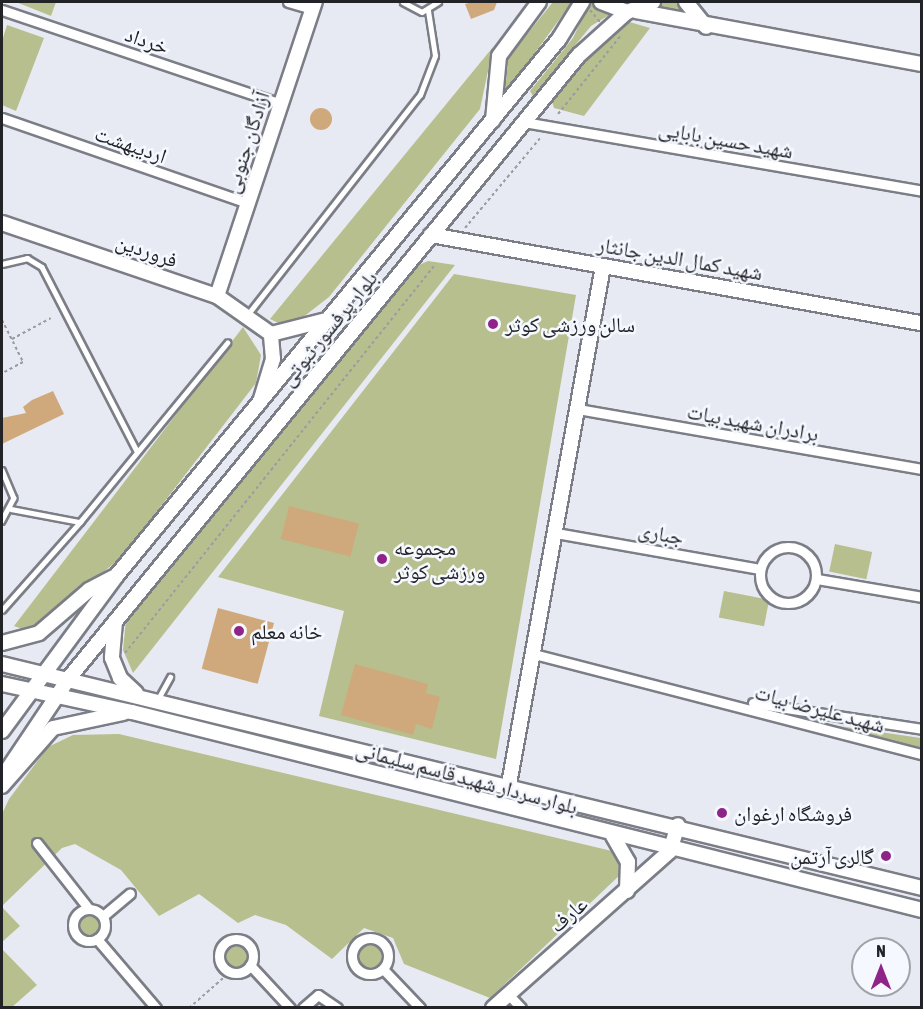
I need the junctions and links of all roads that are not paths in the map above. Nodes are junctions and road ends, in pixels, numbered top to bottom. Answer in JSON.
{"nodes":[{"id":1,"x":288,"y":2,"type":"edge"},
{"id":2,"x":403,"y":2,"type":"edge"},
{"id":3,"x":438,"y":2,"type":"edge"},
{"id":4,"x":539,"y":2,"type":"edge"},
{"id":5,"x":582,"y":2,"type":"edge"},
{"id":6,"x":601,"y":2,"type":"edge"},
{"id":7,"x":653,"y":2,"type":"edge"},
{"id":8,"x":686,"y":2,"type":"edge"},
{"id":9,"x":314,"y":5,"type":"edge"},
{"id":10,"x":2,"y":10,"type":"edge"},
{"id":11,"x":428,"y":11,"type":"junction"},
{"id":12,"x":631,"y":12,"type":"junction"},
{"id":13,"x":705,"y":27,"type":"junction"},
{"id":14,"x":921,"y":64,"type":"edge"},
{"id":15,"x":281,"y":104,"type":"junction"},
{"id":16,"x":2,"y":118,"type":"edge"},
{"id":17,"x":493,"y":121,"type":"junction"},
{"id":18,"x":524,"y":122,"type":"junction"},
{"id":19,"x":921,"y":191,"type":"edge"},
{"id":20,"x":248,"y":203,"type":"junction"},
{"id":21,"x":2,"y":223,"type":"edge"},
{"id":22,"x":431,"y":235,"type":"junction"},
{"id":23,"x":2,"y":264,"type":"edge"},
{"id":24,"x":603,"y":266,"type":"junction"},
{"id":25,"x":217,"y":296,"type":"junction"},
{"id":26,"x":247,"y":317,"type":"junction"},
{"id":27,"x":332,"y":318,"type":"junction"},
{"id":28,"x":921,"y":322,"type":"edge"},
{"id":29,"x":271,"y":334,"type":"junction"},
{"id":30,"x":227,"y":343,"type":"dead end"},
{"id":31,"x":258,"y":408,"type":"junction"},
{"id":32,"x":578,"y":409,"type":"junction"},
{"id":33,"x":137,"y":452,"type":"junction"},
{"id":34,"x":2,"y":470,"type":"edge"},
{"id":35,"x":921,"y":470,"type":"edge"},
{"id":36,"x":11,"y":509,"type":"junction"},
{"id":37,"x":2,"y":521,"type":"edge"},
{"id":38,"x":80,"y":522,"type":"junction"},
{"id":39,"x":556,"y":533,"type":"junction"},
{"id":40,"x":760,"y":569,"type":"junction"},
{"id":41,"x":117,"y":574,"type":"junction"},
{"id":42,"x":817,"y":579,"type":"junction"},
{"id":43,"x":921,"y":597,"type":"edge"},
{"id":44,"x":2,"y":610,"type":"edge"},
{"id":45,"x":115,"y":622,"type":"junction"},
{"id":46,"x":2,"y":643,"type":"edge"},
{"id":47,"x":534,"y":654,"type":"junction"},
{"id":48,"x":2,"y":664,"type":"edge"},
{"id":49,"x":42,"y":672,"type":"junction"},
{"id":50,"x":170,"y":677,"type":"dead end"},
{"id":51,"x":69,"y":678,"type":"junction"},
{"id":52,"x":2,"y":684,"type":"edge"},
{"id":53,"x":29,"y":690,"type":"junction"},
{"id":54,"x":137,"y":694,"type":"junction"},
{"id":55,"x":56,"y":695,"type":"junction"},
{"id":56,"x":709,"y":696,"type":"junction"},
{"id":57,"x":158,"y":699,"type":"junction"},
{"id":58,"x":132,"y":712,"type":"junction"},
{"id":59,"x":921,"y":729,"type":"edge"},
{"id":60,"x":2,"y":731,"type":"edge"},
{"id":61,"x":921,"y":754,"type":"edge"},
{"id":62,"x":2,"y":778,"type":"edge"},
{"id":63,"x":509,"y":784,"type":"junction"},
{"id":64,"x":2,"y":786,"type":"edge"},
{"id":65,"x":678,"y":825,"type":"junction"},
{"id":66,"x":613,"y":836,"type":"junction"},
{"id":67,"x":37,"y":843,"type":"dead end"},
{"id":68,"x":670,"y":851,"type":"junction"},
{"id":69,"x":921,"y":888,"type":"edge"},
{"id":70,"x":627,"y":891,"type":"junction"},
{"id":71,"x":129,"y":892,"type":"dead end"},
{"id":72,"x":89,"y":909,"type":"junction"},
{"id":73,"x":921,"y":910,"type":"edge"},
{"id":74,"x":103,"y":916,"type":"junction"},
{"id":75,"x":97,"y":939,"type":"junction"},
{"id":76,"x":250,"y":965,"type":"junction"},
{"id":77,"x":383,"y":969,"type":"junction"},
{"id":78,"x":508,"y":994,"type":"junction"},
{"id":79,"x":156,"y":1008,"type":"edge"},
{"id":80,"x":290,"y":1008,"type":"edge"},
{"id":81,"x":303,"y":1008,"type":"edge"},
{"id":82,"x":337,"y":1008,"type":"edge"},
{"id":83,"x":420,"y":1008,"type":"edge"},
{"id":84,"x":492,"y":1008,"type":"edge"},
{"id":85,"x":521,"y":1008,"type":"edge"}],
"edges":[{"from":1,"to":9,"type":"street"},
{"from":2,"to":11,"type":"lane"},
{"from":3,"to":11,"type":"lane"},
{"from":4,"to":17,"type":"main road"},
{"from":5,"to":17,"type":"main road","name":"بلوار پرفسور ثبوتی"},
{"from":6,"to":12,"type":"main road"},
{"from":7,"to":12,"type":"main road","name":"بلوار پرفسور ثبوتی"},
{"from":8,"to":13,"type":"main road"},
{"from":9,"to":15,"type":"main road","name":"آزادگان جنوبی"},
{"from":10,"to":15,"type":"street","name":"خرداد"},
{"from":11,"to":26,"type":"lane"},
{"from":12,"to":13,"type":"main road"},
{"from":12,"to":18,"type":"main road","name":"بلوار پرفسور ثبوتی"},
{"from":13,"to":14,"type":"main road"},
{"from":15,"to":20,"type":"main road","name":"آزادگان جنوبی"},
{"from":16,"to":20,"type":"street","name":"اردیبهشت"},
{"from":17,"to":27,"type":"main road","name":"بلوار پرفسور ثبوتی"},
{"from":18,"to":19,"type":"street","name":"شهید حسین بابایی"},
{"from":18,"to":22,"type":"main road","name":"بلوار پرفسور ثبوتی"},
{"from":20,"to":25,"type":"main road","name":"آزادگان جنوبی"},
{"from":21,"to":25,"type":"main road","name":"فروردین"},
{"from":22,"to":24,"type":"main road","name":"شهید کمال الدین جانثار"},
{"from":22,"to":45,"type":"main road","name":"بلوار پرفسور ثبوتی"},
{"from":23,"to":33,"type":"lane"},
{"from":24,"to":28,"type":"main road","name":"شهید کمال الدین جانثار"},
{"from":24,"to":32,"type":"main road"},
{"from":25,"to":26,"type":"main road","name":"فروردین"},
{"from":26,"to":29,"type":"main road","name":"فروردین"},
{"from":27,"to":29,"type":"main road"},
{"from":27,"to":31,"type":"main road","name":"بلوار پرفسور ثبوتی"},
{"from":29,"to":31,"type":"main road"},
{"from":30,"to":33,"type":"lane"},
{"from":31,"to":41,"type":"main road","name":"بلوار پرفسور ثبوتی"},
{"from":32,"to":35,"type":"street","name":"برادران شهید بیات"},
{"from":32,"to":39,"type":"main road"},
{"from":33,"to":38,"type":"lane"},
{"from":34,"to":36,"type":"lane"},
{"from":36,"to":37,"type":"lane"},
{"from":36,"to":38,"type":"lane"},
{"from":38,"to":44,"type":"lane"},
{"from":39,"to":40,"type":"street","name":"جباری"},
{"from":39,"to":47,"type":"main road"},
{"from":40,"to":42,"type":"street"},
{"from":40,"to":42,"type":"street"},
{"from":41,"to":46,"type":"main road"},
{"from":41,"to":49,"type":"main road","name":"بلوار پرفسور ثبوتی"},
{"from":42,"to":43,"type":"street"},
{"from":45,"to":51,"type":"main road","name":"بلوار پرفسور ثبوتی"},
{"from":45,"to":54,"type":"main road"},
{"from":47,"to":56,"type":"street","name":"شهید علیرضا بیات"},
{"from":47,"to":63,"type":"main road"},
{"from":48,"to":49,"type":"main road","name":"بلوار سردار شهید قاسم سلیمانی"},
{"from":49,"to":51,"type":"main road","name":"بلوار سردار شهید قاسم سلیمانی"},
{"from":49,"to":53,"type":"main road","name":"بلوار پرفسور ثبوتی"},
{"from":50,"to":57,"type":"lane"},
{"from":51,"to":54,"type":"main road","name":"بلوار سردار شهید قاسم سلیمانی"},
{"from":51,"to":55,"type":"main road","name":"بلوار پرفسور ثبوتی"},
{"from":52,"to":53,"type":"main road","name":"بلوار سردار شهید قاسم سلیمانی"},
{"from":53,"to":55,"type":"main road","name":"بلوار سردار شهید قاسم سلیمانی"},
{"from":53,"to":60,"type":"main road","name":"بلوار پرفسور ثبوتی"},
{"from":54,"to":57,"type":"main road","name":"بلوار سردار شهید قاسم سلیمانی"},
{"from":55,"to":58,"type":"main road","name":"بلوار سردار شهید قاسم سلیمانی"},
{"from":55,"to":62,"type":"main road","name":"بلوار پرفسور ثبوتی"},
{"from":56,"to":59,"type":"street","name":"شهید علیرضا بیات"},
{"from":56,"to":61,"type":"street","name":"شهید علیرضا بیات"},
{"from":57,"to":63,"type":"main road","name":"بلوار سردار شهید قاسم سلیمانی"},
{"from":58,"to":64,"type":"main road"},
{"from":58,"to":66,"type":"main road","name":"بلوار سردار شهید قاسم سلیمانی"},
{"from":63,"to":65,"type":"main road","name":"بلوار سردار شهید قاسم سلیمانی"},
{"from":65,"to":68,"type":"main road"},
{"from":65,"to":69,"type":"main road","name":"بلوار سردار شهید قاسم سلیمانی"},
{"from":66,"to":68,"type":"main road","name":"بلوار سردار شهید قاسم سلیمانی"},
{"from":66,"to":70,"type":"main road"},
{"from":67,"to":72,"type":"street"},
{"from":68,"to":70,"type":"main road","name":"عارف"},
{"from":68,"to":73,"type":"main road","name":"بلوار سردار شهید قاسم سلیمانی"},
{"from":70,"to":78,"type":"main road","name":"عارف"},
{"from":71,"to":74,"type":"street"},
{"from":72,"to":74,"type":"street"},
{"from":72,"to":75,"type":"street"},
{"from":74,"to":75,"type":"street"},
{"from":75,"to":79,"type":"street"},
{"from":76,"to":76,"type":"street"},
{"from":76,"to":80,"type":"street"},
{"from":77,"to":77,"type":"street"},
{"from":77,"to":83,"type":"street"},
{"from":78,"to":84,"type":"main road","name":"عارف"},
{"from":78,"to":85,"type":"street"},
{"from":81,"to":82,"type":"street"}]}
